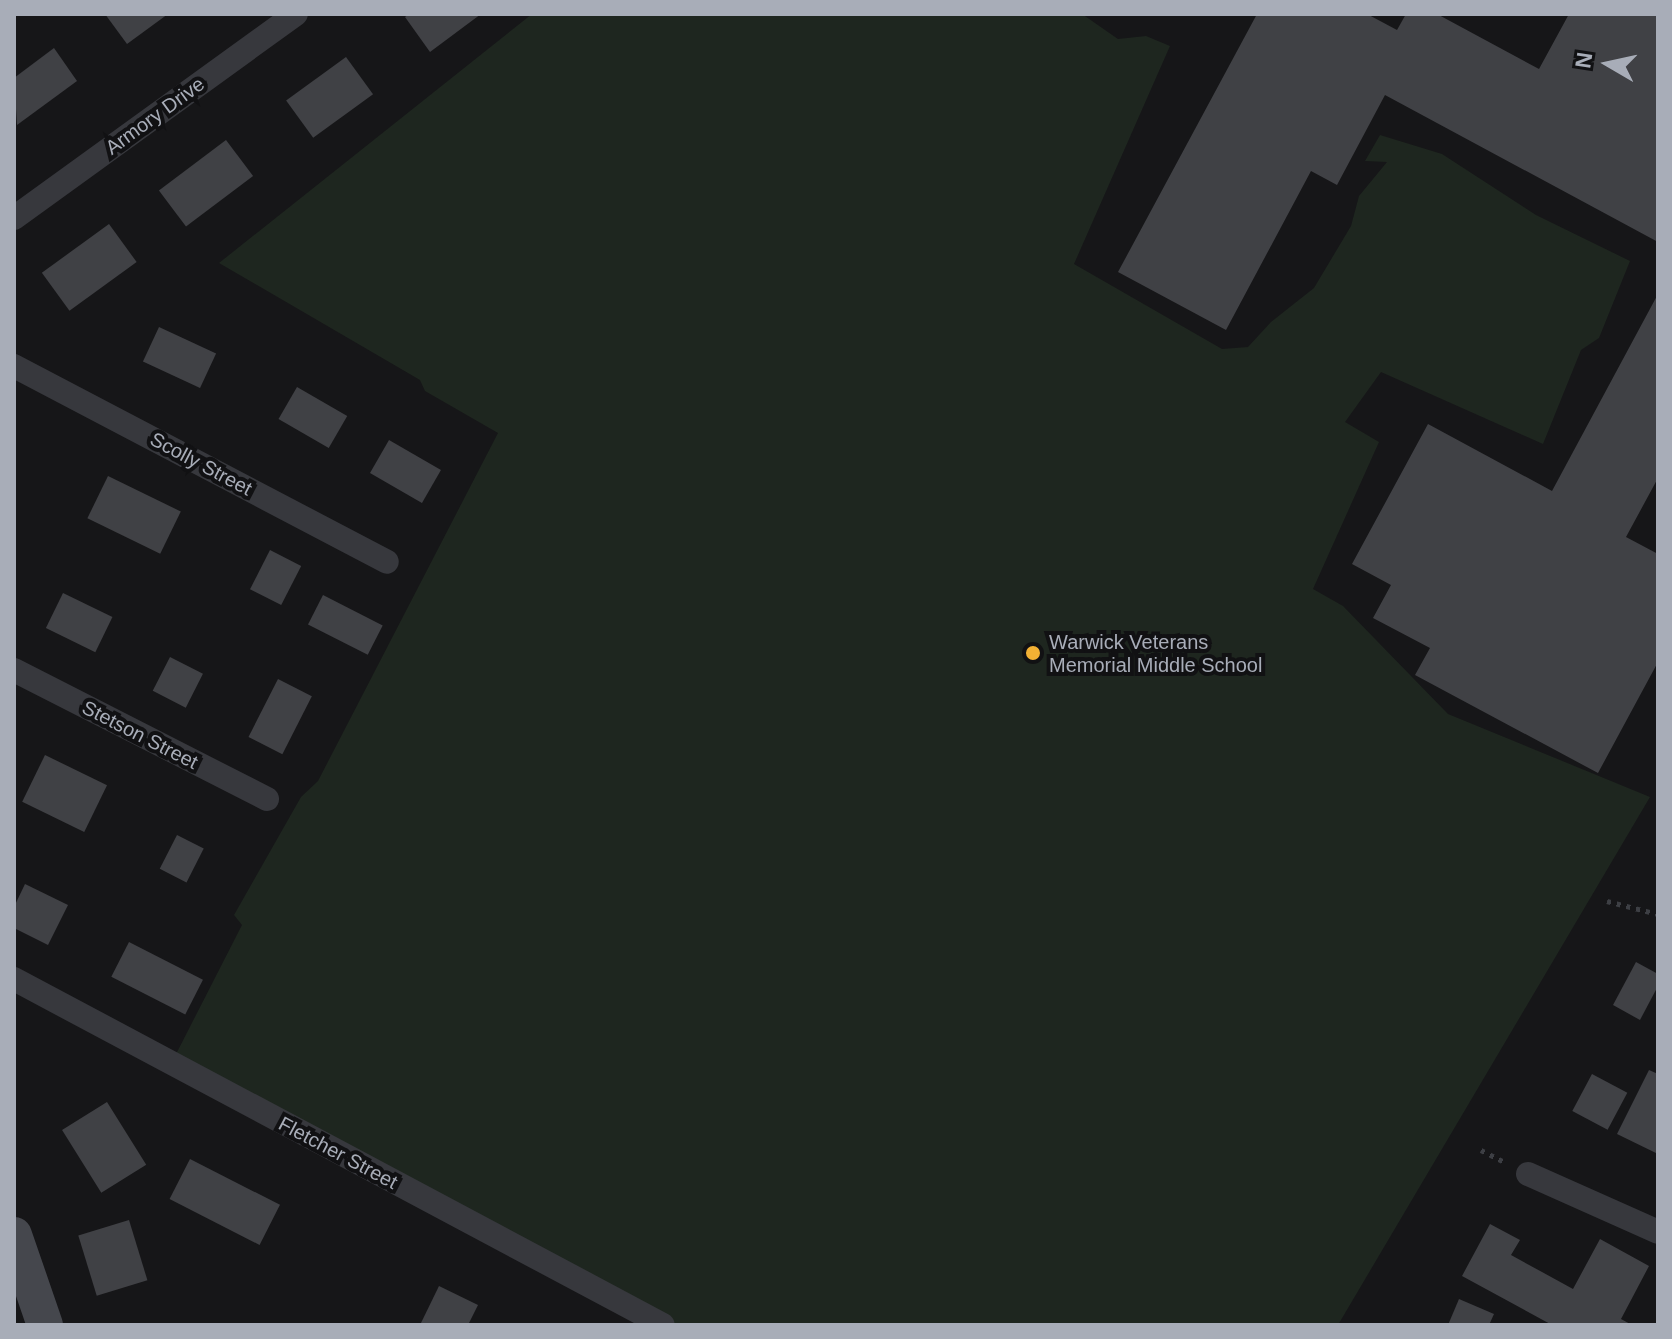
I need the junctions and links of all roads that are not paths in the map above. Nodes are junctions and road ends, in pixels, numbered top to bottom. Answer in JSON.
{"nodes":[{"id":1,"x":296,"y":14,"type":"edge"},
{"id":2,"x":14,"y":218,"type":"edge"},
{"id":3,"x":14,"y":366,"type":"edge"},
{"id":4,"x":387,"y":562,"type":"dead end"},
{"id":5,"x":14,"y":670,"type":"edge"},
{"id":6,"x":267,"y":799,"type":"dead end"},
{"id":7,"x":14,"y":979,"type":"edge"},
{"id":8,"x":1528,"y":1174,"type":"dead end"},
{"id":9,"x":1658,"y":1232,"type":"edge"},
{"id":10,"x":14,"y":1235,"type":"edge"},
{"id":11,"x":50,"y":1321,"type":"edge"},
{"id":12,"x":663,"y":1325,"type":"edge"}],
"edges":[{"from":1,"to":2,"type":"street","name":"Armory Drive"},
{"from":3,"to":4,"type":"street","name":"Scolly Street"},
{"from":5,"to":6,"type":"street","name":"Stetson Street"},
{"from":7,"to":12,"type":"street","name":"Fletcher Street"},
{"from":8,"to":9,"type":"street"},
{"from":10,"to":11,"type":"main road"}]}
